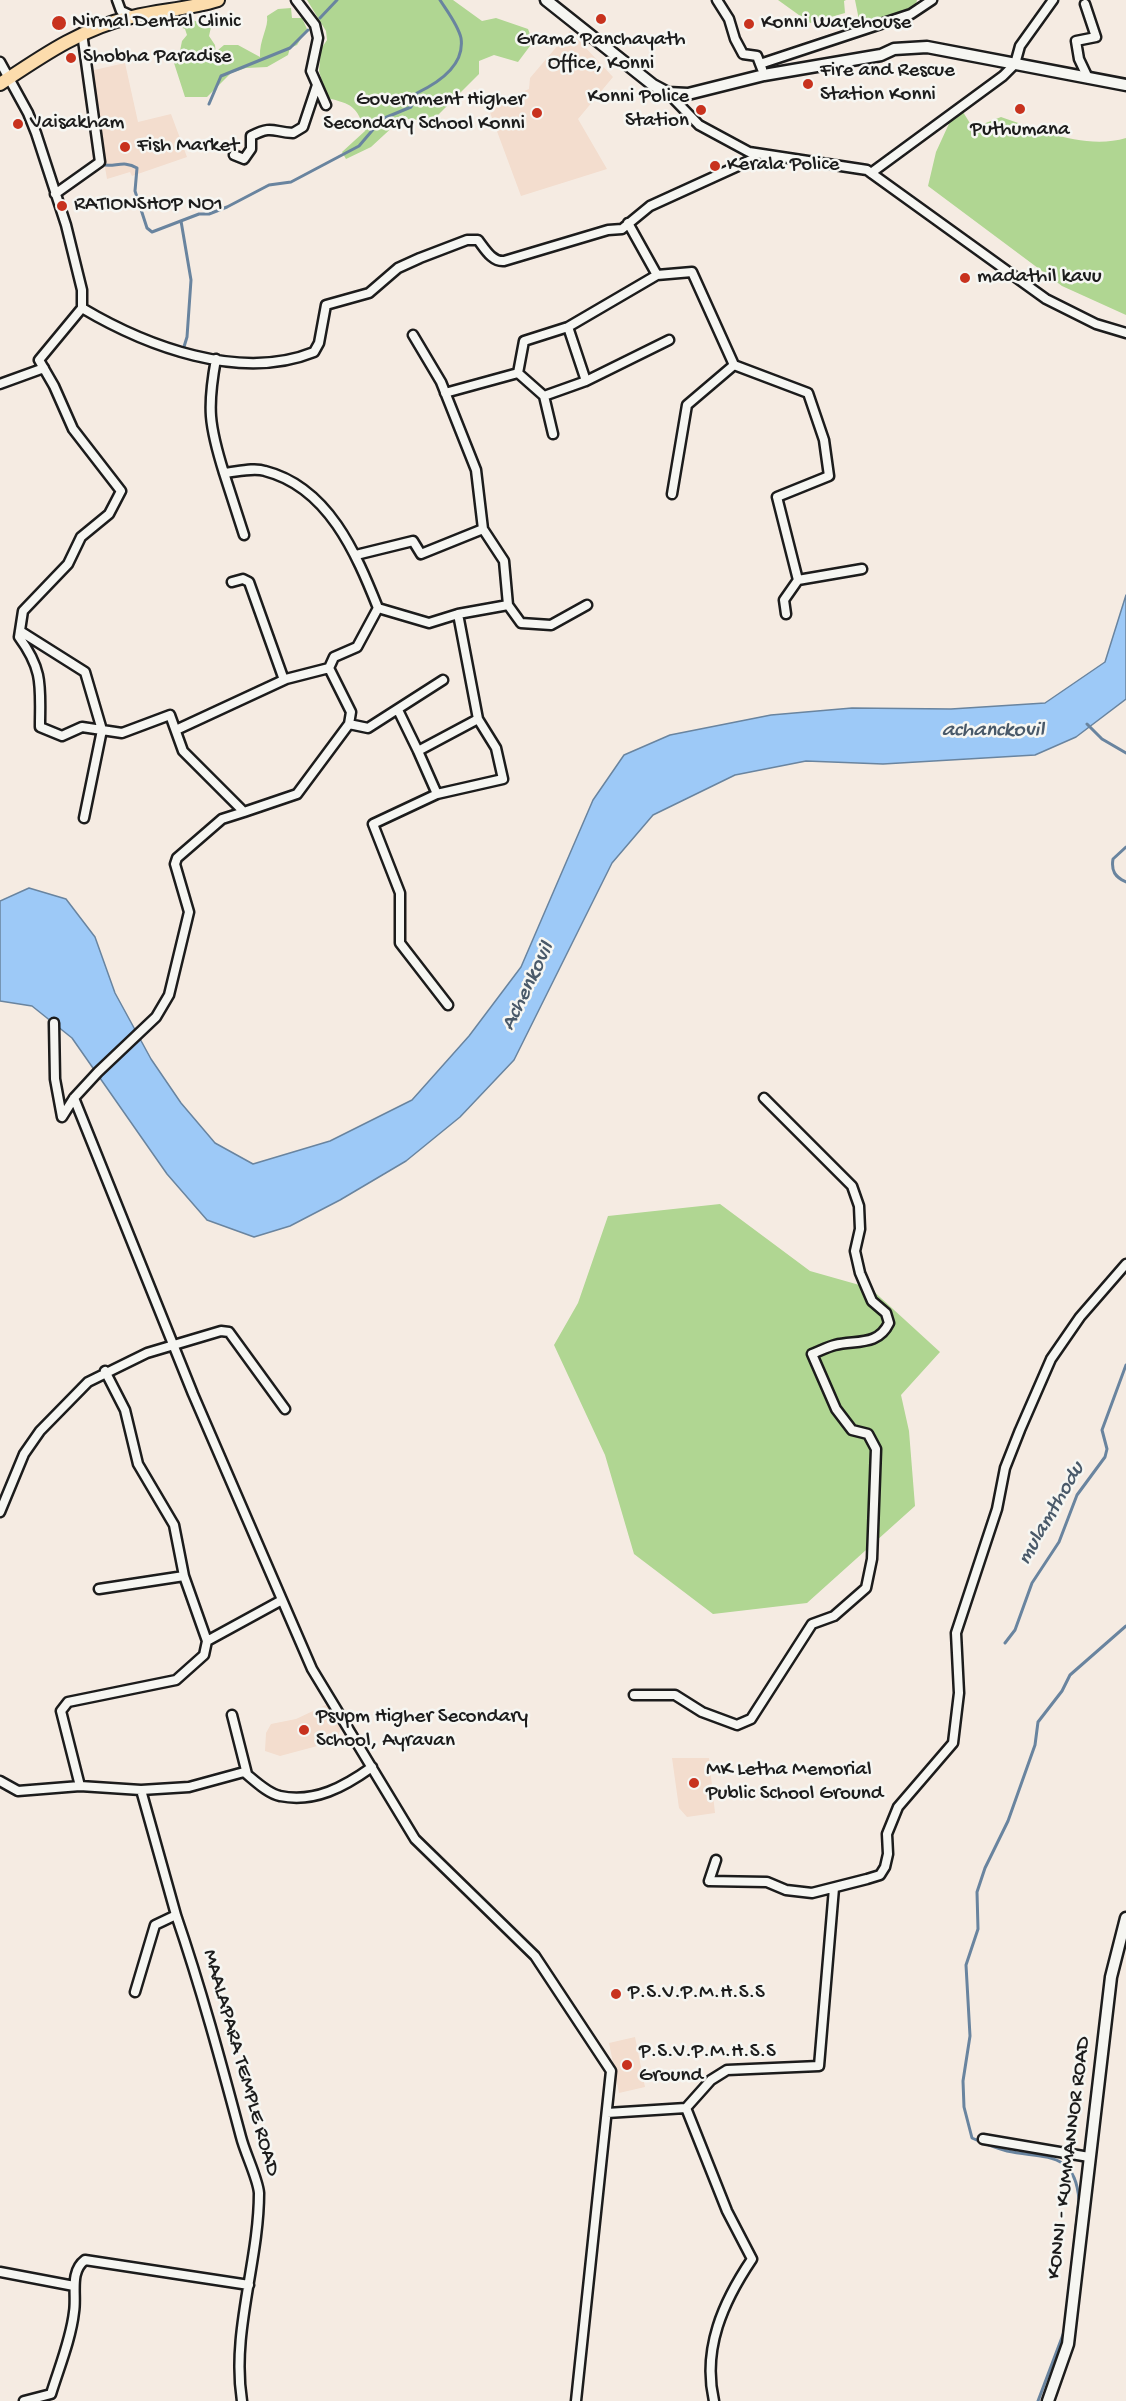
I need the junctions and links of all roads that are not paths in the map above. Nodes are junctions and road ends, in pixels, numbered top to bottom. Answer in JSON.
{"nodes":[{"id":1,"x":117,"y":0,"type":"edge"},
{"id":2,"x":218,"y":0,"type":"edge"},
{"id":3,"x":296,"y":0,"type":"edge"},
{"id":4,"x":546,"y":0,"type":"edge"},
{"id":5,"x":717,"y":0,"type":"edge"},
{"id":6,"x":932,"y":0,"type":"edge"},
{"id":7,"x":1053,"y":0,"type":"edge"},
{"id":8,"x":1085,"y":4,"type":"dead end"},
{"id":9,"x":132,"y":16,"type":"junction"},
{"id":10,"x":82,"y":33,"type":"junction"},
{"id":11,"x":0,"y":62,"type":"edge"},
{"id":12,"x":1015,"y":64,"type":"junction"},
{"id":13,"x":762,"y":70,"type":"junction"},
{"id":14,"x":1088,"y":78,"type":"junction"},
{"id":15,"x":4,"y":81,"type":"edge"},
{"id":16,"x":317,"y":85,"type":"junction"},
{"id":17,"x":1126,"y":85,"type":"edge"},
{"id":18,"x":668,"y":93,"type":"junction"},
{"id":19,"x":326,"y":105,"type":"dead end"},
{"id":20,"x":234,"y":154,"type":"dead end"},
{"id":21,"x":751,"y":160,"type":"dead end"},
{"id":22,"x":871,"y":173,"type":"junction"},
{"id":23,"x":55,"y":194,"type":"junction"},
{"id":24,"x":628,"y":223,"type":"junction"},
{"id":25,"x":657,"y":275,"type":"junction"},
{"id":26,"x":82,"y":308,"type":"junction"},
{"id":27,"x":568,"y":327,"type":"junction"},
{"id":28,"x":1126,"y":333,"type":"edge"},
{"id":29,"x":413,"y":335,"type":"dead end"},
{"id":30,"x":669,"y":340,"type":"dead end"},
{"id":31,"x":216,"y":359,"type":"junction"},
{"id":32,"x":734,"y":364,"type":"junction"},
{"id":33,"x":44,"y":368,"type":"junction"},
{"id":34,"x":518,"y":373,"type":"junction"},
{"id":35,"x":586,"y":381,"type":"junction"},
{"id":36,"x":0,"y":384,"type":"edge"},
{"id":37,"x":446,"y":393,"type":"junction"},
{"id":38,"x":544,"y":396,"type":"junction"},
{"id":39,"x":553,"y":434,"type":"dead end"},
{"id":40,"x":224,"y":473,"type":"junction"},
{"id":41,"x":672,"y":494,"type":"dead end"},
{"id":42,"x":483,"y":529,"type":"junction"},
{"id":43,"x":244,"y":535,"type":"dead end"},
{"id":44,"x":356,"y":555,"type":"junction"},
{"id":45,"x":862,"y":569,"type":"dead end"},
{"id":46,"x":798,"y":580,"type":"junction"},
{"id":47,"x":232,"y":582,"type":"dead end"},
{"id":48,"x":508,"y":605,"type":"junction"},
{"id":49,"x":587,"y":605,"type":"dead end"},
{"id":50,"x":378,"y":608,"type":"junction"},
{"id":51,"x":458,"y":614,"type":"junction"},
{"id":52,"x":786,"y":614,"type":"dead end"},
{"id":53,"x":20,"y":631,"type":"junction"},
{"id":54,"x":330,"y":668,"type":"junction"},
{"id":55,"x":284,"y":680,"type":"junction"},
{"id":56,"x":443,"y":680,"type":"dead end"},
{"id":57,"x":398,"y":710,"type":"junction"},
{"id":58,"x":478,"y":719,"type":"junction"},
{"id":59,"x":348,"y":724,"type":"junction"},
{"id":60,"x":102,"y":730,"type":"junction"},
{"id":61,"x":176,"y":730,"type":"junction"},
{"id":62,"x":418,"y":751,"type":"junction"},
{"id":63,"x":436,"y":794,"type":"junction"},
{"id":64,"x":244,"y":812,"type":"junction"},
{"id":65,"x":84,"y":818,"type":"dead end"},
{"id":66,"x":448,"y":1005,"type":"dead end"},
{"id":67,"x":54,"y":1023,"type":"dead end"},
{"id":68,"x":74,"y":1098,"type":"junction"},
{"id":69,"x":764,"y":1098,"type":"dead end"},
{"id":70,"x":1126,"y":1264,"type":"edge"},
{"id":71,"x":173,"y":1345,"type":"junction"},
{"id":72,"x":105,"y":1371,"type":"junction"},
{"id":73,"x":285,"y":1409,"type":"dead end"},
{"id":74,"x":0,"y":1512,"type":"edge"},
{"id":75,"x":184,"y":1576,"type":"junction"},
{"id":76,"x":99,"y":1589,"type":"dead end"},
{"id":77,"x":282,"y":1600,"type":"junction"},
{"id":78,"x":207,"y":1641,"type":"junction"},
{"id":79,"x":634,"y":1695,"type":"dead end"},
{"id":80,"x":232,"y":1715,"type":"dead end"},
{"id":81,"x":372,"y":1767,"type":"junction"},
{"id":82,"x":247,"y":1774,"type":"junction"},
{"id":83,"x":0,"y":1781,"type":"edge"},
{"id":84,"x":80,"y":1786,"type":"junction"},
{"id":85,"x":141,"y":1790,"type":"junction"},
{"id":86,"x":716,"y":1860,"type":"dead end"},
{"id":87,"x":834,"y":1888,"type":"junction"},
{"id":88,"x":176,"y":1915,"type":"junction"},
{"id":89,"x":1126,"y":1918,"type":"edge"},
{"id":90,"x":135,"y":1992,"type":"dead end"},
{"id":91,"x":686,"y":2108,"type":"junction"},
{"id":92,"x":607,"y":2113,"type":"junction"},
{"id":93,"x":982,"y":2139,"type":"dead end"},
{"id":94,"x":1089,"y":2157,"type":"junction"},
{"id":95,"x":0,"y":2272,"type":"edge"},
{"id":96,"x":249,"y":2285,"type":"junction"},
{"id":97,"x":74,"y":2286,"type":"junction"},
{"id":98,"x":24,"y":2401,"type":"edge"},
{"id":99,"x":242,"y":2401,"type":"edge"},
{"id":100,"x":576,"y":2401,"type":"edge"},
{"id":101,"x":714,"y":2401,"type":"edge"},
{"id":102,"x":1048,"y":2401,"type":"edge"}],
"edges":[{"from":1,"to":9,"type":"street"},
{"from":2,"to":9,"type":"main road"},
{"from":3,"to":16,"type":"street"},
{"from":4,"to":18,"type":"main road"},
{"from":5,"to":13,"type":"street"},
{"from":6,"to":13,"type":"street"},
{"from":7,"to":12,"type":"street"},
{"from":8,"to":14,"type":"street"},
{"from":9,"to":10,"type":"main road"},
{"from":10,"to":15,"type":"main road"},
{"from":10,"to":23,"type":"street"},
{"from":11,"to":15,"type":"street"},
{"from":12,"to":13,"type":"main road"},
{"from":12,"to":14,"type":"main road"},
{"from":12,"to":22,"type":"street"},
{"from":13,"to":18,"type":"main road"},
{"from":14,"to":17,"type":"main road"},
{"from":15,"to":23,"type":"street"},
{"from":16,"to":19,"type":"street"},
{"from":16,"to":20,"type":"street"},
{"from":18,"to":22,"type":"street"},
{"from":21,"to":24,"type":"street"},
{"from":22,"to":28,"type":"street"},
{"from":23,"to":26,"type":"street"},
{"from":24,"to":25,"type":"street"},
{"from":24,"to":31,"type":"street"},
{"from":25,"to":27,"type":"street"},
{"from":25,"to":32,"type":"street"},
{"from":26,"to":31,"type":"street"},
{"from":26,"to":33,"type":"street"},
{"from":27,"to":34,"type":"street"},
{"from":27,"to":35,"type":"street"},
{"from":29,"to":37,"type":"street"},
{"from":30,"to":35,"type":"street"},
{"from":31,"to":40,"type":"street"},
{"from":32,"to":41,"type":"street"},
{"from":32,"to":46,"type":"street"},
{"from":33,"to":36,"type":"street"},
{"from":33,"to":53,"type":"street"},
{"from":34,"to":37,"type":"street"},
{"from":34,"to":38,"type":"street"},
{"from":35,"to":38,"type":"street"},
{"from":37,"to":42,"type":"street"},
{"from":38,"to":39,"type":"street"},
{"from":40,"to":43,"type":"street"},
{"from":40,"to":44,"type":"street"},
{"from":42,"to":44,"type":"street"},
{"from":42,"to":48,"type":"street"},
{"from":44,"to":50,"type":"street"},
{"from":45,"to":46,"type":"street"},
{"from":46,"to":52,"type":"street"},
{"from":47,"to":55,"type":"street"},
{"from":48,"to":49,"type":"street"},
{"from":48,"to":51,"type":"street"},
{"from":50,"to":51,"type":"street"},
{"from":50,"to":54,"type":"street"},
{"from":51,"to":58,"type":"street"},
{"from":53,"to":60,"type":"street"},
{"from":53,"to":60,"type":"street"},
{"from":54,"to":55,"type":"street"},
{"from":54,"to":59,"type":"street"},
{"from":55,"to":61,"type":"street"},
{"from":56,"to":57,"type":"street"},
{"from":57,"to":59,"type":"street"},
{"from":57,"to":62,"type":"street"},
{"from":58,"to":62,"type":"street"},
{"from":58,"to":63,"type":"street"},
{"from":59,"to":64,"type":"street"},
{"from":60,"to":61,"type":"street"},
{"from":60,"to":65,"type":"street"},
{"from":61,"to":64,"type":"street"},
{"from":62,"to":63,"type":"street"},
{"from":63,"to":66,"type":"street"},
{"from":64,"to":68,"type":"street"},
{"from":67,"to":68,"type":"street"},
{"from":68,"to":71,"type":"street"},
{"from":69,"to":79,"type":"street"},
{"from":70,"to":87,"type":"street"},
{"from":71,"to":72,"type":"street"},
{"from":71,"to":73,"type":"street"},
{"from":71,"to":77,"type":"street"},
{"from":72,"to":74,"type":"street"},
{"from":72,"to":75,"type":"street"},
{"from":75,"to":76,"type":"street"},
{"from":75,"to":78,"type":"street"},
{"from":77,"to":78,"type":"street"},
{"from":77,"to":81,"type":"street"},
{"from":78,"to":84,"type":"street"},
{"from":80,"to":82,"type":"street"},
{"from":81,"to":82,"type":"street"},
{"from":81,"to":92,"type":"street"},
{"from":82,"to":85,"type":"street"},
{"from":83,"to":84,"type":"street"},
{"from":84,"to":85,"type":"street"},
{"from":85,"to":88,"type":"street","name":"MAALAPARA TEMPLE ROAD"},
{"from":86,"to":87,"type":"street"},
{"from":87,"to":91,"type":"street"},
{"from":88,"to":90,"type":"street"},
{"from":88,"to":96,"type":"street","name":"MAALAPARA TEMPLE ROAD"},
{"from":89,"to":94,"type":"main road","name":"KONNI - KUMMANNOR ROAD"},
{"from":91,"to":92,"type":"street"},
{"from":91,"to":101,"type":"street"},
{"from":92,"to":100,"type":"street"},
{"from":93,"to":94,"type":"street"},
{"from":94,"to":102,"type":"main road","name":"KONNI - KUMMANNOR ROAD"},
{"from":95,"to":97,"type":"street"},
{"from":96,"to":97,"type":"street"},
{"from":96,"to":99,"type":"street","name":"MAALAPARA TEMPLE ROAD"},
{"from":97,"to":98,"type":"street"}]}
